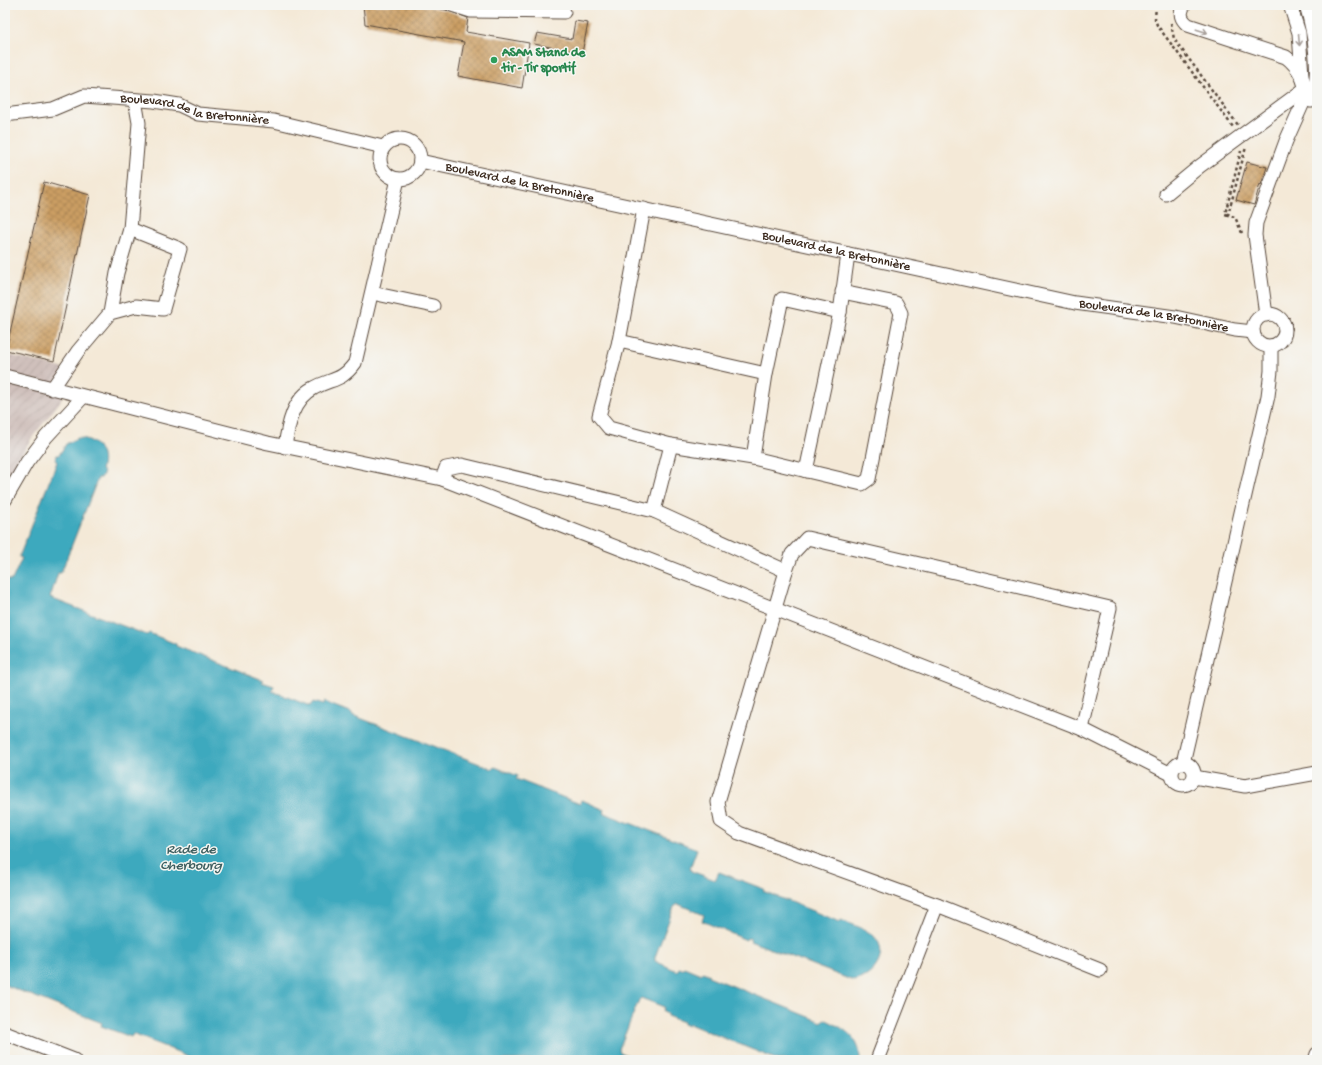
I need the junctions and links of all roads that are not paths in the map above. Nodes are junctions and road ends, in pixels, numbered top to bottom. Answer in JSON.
{"nodes":[{"id":1,"x":452,"y":5,"type":"edge"},
{"id":2,"x":1184,"y":5,"type":"edge"},
{"id":3,"x":1290,"y":5,"type":"edge"},
{"id":4,"x":1306,"y":5,"type":"edge"},
{"id":5,"x":1314,"y":5,"type":"edge"},
{"id":6,"x":564,"y":12,"type":"dead end"},
{"id":7,"x":1317,"y":12,"type":"edge"},
{"id":8,"x":1310,"y":83,"type":"edge"},
{"id":9,"x":135,"y":100,"type":"junction"},
{"id":10,"x":5,"y":115,"type":"edge"},
{"id":11,"x":383,"y":147,"type":"junction"},
{"id":12,"x":420,"y":161,"type":"junction"},
{"id":13,"x":398,"y":179,"type":"junction"},
{"id":14,"x":1166,"y":194,"type":"dead end"},
{"id":15,"x":644,"y":209,"type":"junction"},
{"id":16,"x":130,"y":229,"type":"junction"},
{"id":17,"x":848,"y":254,"type":"junction"},
{"id":18,"x":842,"y":292,"type":"junction"},
{"id":19,"x":372,"y":293,"type":"junction"},
{"id":20,"x":434,"y":306,"type":"dead end"},
{"id":21,"x":840,"y":312,"type":"junction"},
{"id":22,"x":110,"y":313,"type":"junction"},
{"id":23,"x":1270,"y":315,"type":"junction"},
{"id":24,"x":1253,"y":332,"type":"junction"},
{"id":25,"x":618,"y":341,"type":"junction"},
{"id":26,"x":1271,"y":346,"type":"junction"},
{"id":27,"x":766,"y":374,"type":"junction"},
{"id":28,"x":5,"y":376,"type":"edge"},
{"id":29,"x":52,"y":389,"type":"junction"},
{"id":30,"x":83,"y":397,"type":"junction"},
{"id":31,"x":671,"y":445,"type":"junction"},
{"id":32,"x":285,"y":447,"type":"junction"},
{"id":33,"x":753,"y":458,"type":"junction"},
{"id":34,"x":806,"y":471,"type":"junction"},
{"id":35,"x":442,"y":479,"type":"junction"},
{"id":36,"x":5,"y":500,"type":"edge"},
{"id":37,"x":654,"y":511,"type":"junction"},
{"id":38,"x":786,"y":571,"type":"junction"},
{"id":39,"x":775,"y":608,"type":"junction"},
{"id":40,"x":1082,"y":729,"type":"junction"},
{"id":41,"x":1183,"y":762,"type":"junction"},
{"id":42,"x":1317,"y":773,"type":"edge"},
{"id":43,"x":1171,"y":774,"type":"junction"},
{"id":44,"x":1194,"y":777,"type":"junction"},
{"id":45,"x":937,"y":904,"type":"junction"},
{"id":46,"x":1100,"y":970,"type":"dead end"},
{"id":47,"x":5,"y":1033,"type":"edge"},
{"id":48,"x":1317,"y":1054,"type":"edge"},
{"id":49,"x":45,"y":1055,"type":"edge"},
{"id":50,"x":74,"y":1060,"type":"edge"},
{"id":51,"x":877,"y":1060,"type":"edge"},
{"id":52,"x":1315,"y":1060,"type":"edge"}],
"edges":[{"from":1,"to":6,"type":"lane"},
{"from":2,"to":8,"type":"lane","one_way":true},
{"from":3,"to":8,"type":"lane","one_way":true},
{"from":4,"to":8,"type":"lane"},
{"from":5,"to":7,"type":"lane"},
{"from":8,"to":14,"type":"lane"},
{"from":8,"to":23,"type":"lane"},
{"from":8,"to":23,"type":"lane"},
{"from":9,"to":10,"type":"lane","name":"Boulevard de la Bretonnière"},
{"from":9,"to":11,"type":"lane","name":"Boulevard de la Bretonnière"},
{"from":9,"to":16,"type":"lane"},
{"from":11,"to":12,"type":"lane"},
{"from":11,"to":13,"type":"lane"},
{"from":12,"to":13,"type":"lane"},
{"from":12,"to":15,"type":"lane","name":"Boulevard de la Bretonnière"},
{"from":13,"to":19,"type":"lane"},
{"from":15,"to":17,"type":"lane","name":"Boulevard de la Bretonnière"},
{"from":15,"to":25,"type":"lane"},
{"from":16,"to":22,"type":"lane"},
{"from":16,"to":22,"type":"lane"},
{"from":17,"to":18,"type":"lane"},
{"from":17,"to":24,"type":"lane","name":"Boulevard de la Bretonnière"},
{"from":18,"to":21,"type":"lane"},
{"from":18,"to":34,"type":"lane"},
{"from":19,"to":20,"type":"lane"},
{"from":19,"to":32,"type":"lane"},
{"from":21,"to":27,"type":"lane"},
{"from":21,"to":34,"type":"lane"},
{"from":22,"to":29,"type":"lane"},
{"from":23,"to":24,"type":"lane"},
{"from":23,"to":26,"type":"lane"},
{"from":24,"to":26,"type":"lane"},
{"from":25,"to":27,"type":"lane"},
{"from":25,"to":31,"type":"lane"},
{"from":26,"to":41,"type":"lane"},
{"from":27,"to":33,"type":"lane"},
{"from":28,"to":29,"type":"lane"},
{"from":29,"to":30,"type":"lane"},
{"from":30,"to":32,"type":"lane"},
{"from":30,"to":36,"type":"lane"},
{"from":31,"to":33,"type":"lane"},
{"from":31,"to":37,"type":"lane"},
{"from":32,"to":35,"type":"lane"},
{"from":33,"to":34,"type":"lane"},
{"from":35,"to":37,"type":"lane"},
{"from":35,"to":39,"type":"lane"},
{"from":37,"to":38,"type":"lane"},
{"from":38,"to":39,"type":"lane"},
{"from":38,"to":40,"type":"lane"},
{"from":39,"to":40,"type":"lane"},
{"from":39,"to":45,"type":"lane"},
{"from":40,"to":43,"type":"lane"},
{"from":41,"to":43,"type":"lane"},
{"from":41,"to":44,"type":"lane"},
{"from":42,"to":44,"type":"lane"},
{"from":43,"to":44,"type":"lane"},
{"from":45,"to":46,"type":"lane"},
{"from":45,"to":51,"type":"lane"},
{"from":47,"to":49,"type":"lane"},
{"from":48,"to":52,"type":"lane"},
{"from":49,"to":50,"type":"lane"}]}
